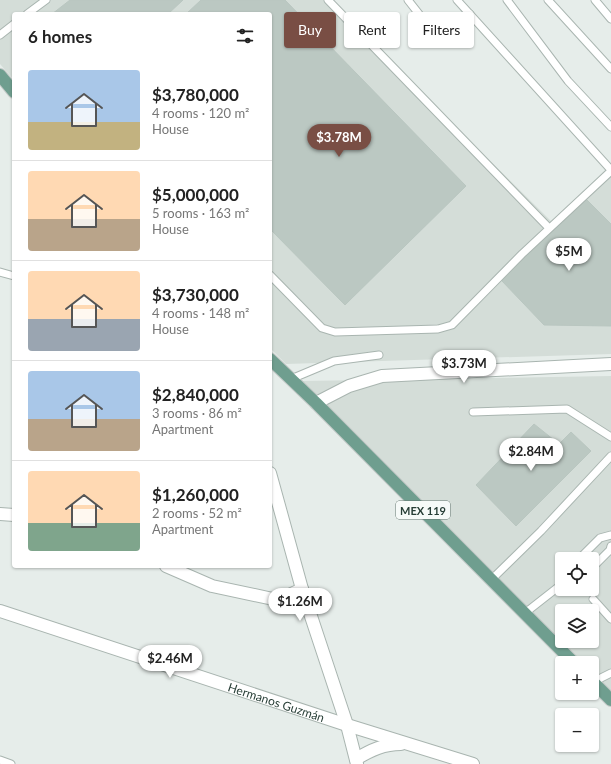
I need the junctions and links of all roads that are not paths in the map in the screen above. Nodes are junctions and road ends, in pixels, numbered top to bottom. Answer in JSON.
{"nodes":[{"id":1,"x":46,"y":0,"type":"edge"},
{"id":2,"x":328,"y":0,"type":"edge"},
{"id":3,"x":408,"y":0,"type":"edge"},
{"id":4,"x":457,"y":0,"type":"edge"},
{"id":5,"x":507,"y":0,"type":"edge"},
{"id":6,"x":548,"y":0,"type":"edge"},
{"id":7,"x":595,"y":0,"type":"edge"},
{"id":8,"x":30,"y":12,"type":"edge"},
{"id":9,"x":417,"y":12,"type":"edge"},
{"id":10,"x":468,"y":12,"type":"edge"},
{"id":11,"x":474,"y":18,"type":"edge"},
{"id":12,"x":611,"y":19,"type":"edge"},
{"id":13,"x":12,"y":26,"type":"edge"},
{"id":14,"x":0,"y":35,"type":"edge"},
{"id":15,"x":611,"y":69,"type":"edge"},
{"id":16,"x":0,"y":75,"type":"edge"},
{"id":17,"x":12,"y":90,"type":"edge"},
{"id":18,"x":611,"y":127,"type":"edge"},
{"id":19,"x":611,"y":170,"type":"edge"},
{"id":20,"x":549,"y":228,"type":"junction"},
{"id":21,"x":0,"y":272,"type":"edge"},
{"id":22,"x":12,"y":275,"type":"edge"},
{"id":23,"x":272,"y":277,"type":"edge"},
{"id":24,"x":378,"y":355,"type":"dead end"},
{"id":25,"x":272,"y":361,"type":"edge"},
{"id":26,"x":611,"y":364,"type":"edge"},
{"id":27,"x":291,"y":379,"type":"junction"},
{"id":28,"x":316,"y":403,"type":"junction"},
{"id":29,"x":473,"y":412,"type":"dead end"},
{"id":30,"x":611,"y":437,"type":"edge"},
{"id":31,"x":611,"y":456,"type":"edge"},
{"id":32,"x":272,"y":480,"type":"edge"},
{"id":33,"x":0,"y":514,"type":"edge"},
{"id":34,"x":12,"y":515,"type":"edge"},
{"id":35,"x":611,"y":535,"type":"edge"},
{"id":36,"x":611,"y":546,"type":"edge"},
{"id":37,"x":586,"y":552,"type":"edge"},
{"id":38,"x":599,"y":561,"type":"edge"},
{"id":39,"x":171,"y":568,"type":"edge"},
{"id":40,"x":492,"y":579,"type":"junction"},
{"id":41,"x":302,"y":589,"type":"junction"},
{"id":42,"x":555,"y":589,"type":"edge"},
{"id":43,"x":592,"y":600,"type":"dead end"},
{"id":44,"x":0,"y":611,"type":"edge"},
{"id":45,"x":525,"y":613,"type":"junction"},
{"id":46,"x":611,"y":619,"type":"edge"},
{"id":47,"x":567,"y":656,"type":"edge"},
{"id":48,"x":611,"y":673,"type":"edge"},
{"id":49,"x":599,"y":678,"type":"edge"},
{"id":50,"x":599,"y":688,"type":"edge"},
{"id":51,"x":611,"y":700,"type":"edge"},
{"id":52,"x":347,"y":725,"type":"junction"},
{"id":53,"x":409,"y":744,"type":"junction"},
{"id":54,"x":0,"y":760,"type":"edge"},
{"id":55,"x":357,"y":761,"type":"edge"},
{"id":56,"x":11,"y":764,"type":"edge"},
{"id":57,"x":473,"y":764,"type":"edge"}],
"edges":[{"from":1,"to":8,"type":"lane"},
{"from":2,"to":20,"type":"lane"},
{"from":3,"to":9,"type":"lane"},
{"from":4,"to":10,"type":"lane"},
{"from":5,"to":18,"type":"lane"},
{"from":6,"to":15,"type":"lane"},
{"from":7,"to":12,"type":"lane"},
{"from":11,"to":19,"type":"lane"},
{"from":13,"to":14,"type":"lane"},
{"from":16,"to":17,"type":"main road"},
{"from":19,"to":20,"type":"lane"},
{"from":20,"to":23,"type":"lane"},
{"from":21,"to":22,"type":"lane"},
{"from":24,"to":27,"type":"lane"},
{"from":25,"to":27,"type":"main road","number":"MEX 119"},
{"from":26,"to":28,"type":"street"},
{"from":27,"to":28,"type":"main road","number":"MEX 119"},
{"from":28,"to":40,"type":"main road","number":"MEX 119"},
{"from":29,"to":30,"type":"lane"},
{"from":31,"to":40,"type":"lane"},
{"from":32,"to":41,"type":"street"},
{"from":33,"to":34,"type":"street"},
{"from":35,"to":37,"type":"lane"},
{"from":36,"to":38,"type":"lane"},
{"from":39,"to":41,"type":"street"},
{"from":40,"to":45,"type":"main road","number":"MEX 119"},
{"from":41,"to":52,"type":"street"},
{"from":42,"to":45,"type":"lane"},
{"from":43,"to":46,"type":"lane"},
{"from":44,"to":52,"type":"street","name":"Hermanos Guzmán"},
{"from":45,"to":47,"type":"main road","number":"MEX 119"},
{"from":48,"to":49,"type":"lane"},
{"from":50,"to":51,"type":"main road"},
{"from":52,"to":53,"type":"street","name":"Hermanos Guzmán"},
{"from":52,"to":55,"type":"street"},
{"from":53,"to":55,"type":"street"},
{"from":53,"to":57,"type":"street","name":"Hermanos Guzmán"},
{"from":54,"to":56,"type":"lane"}]}
